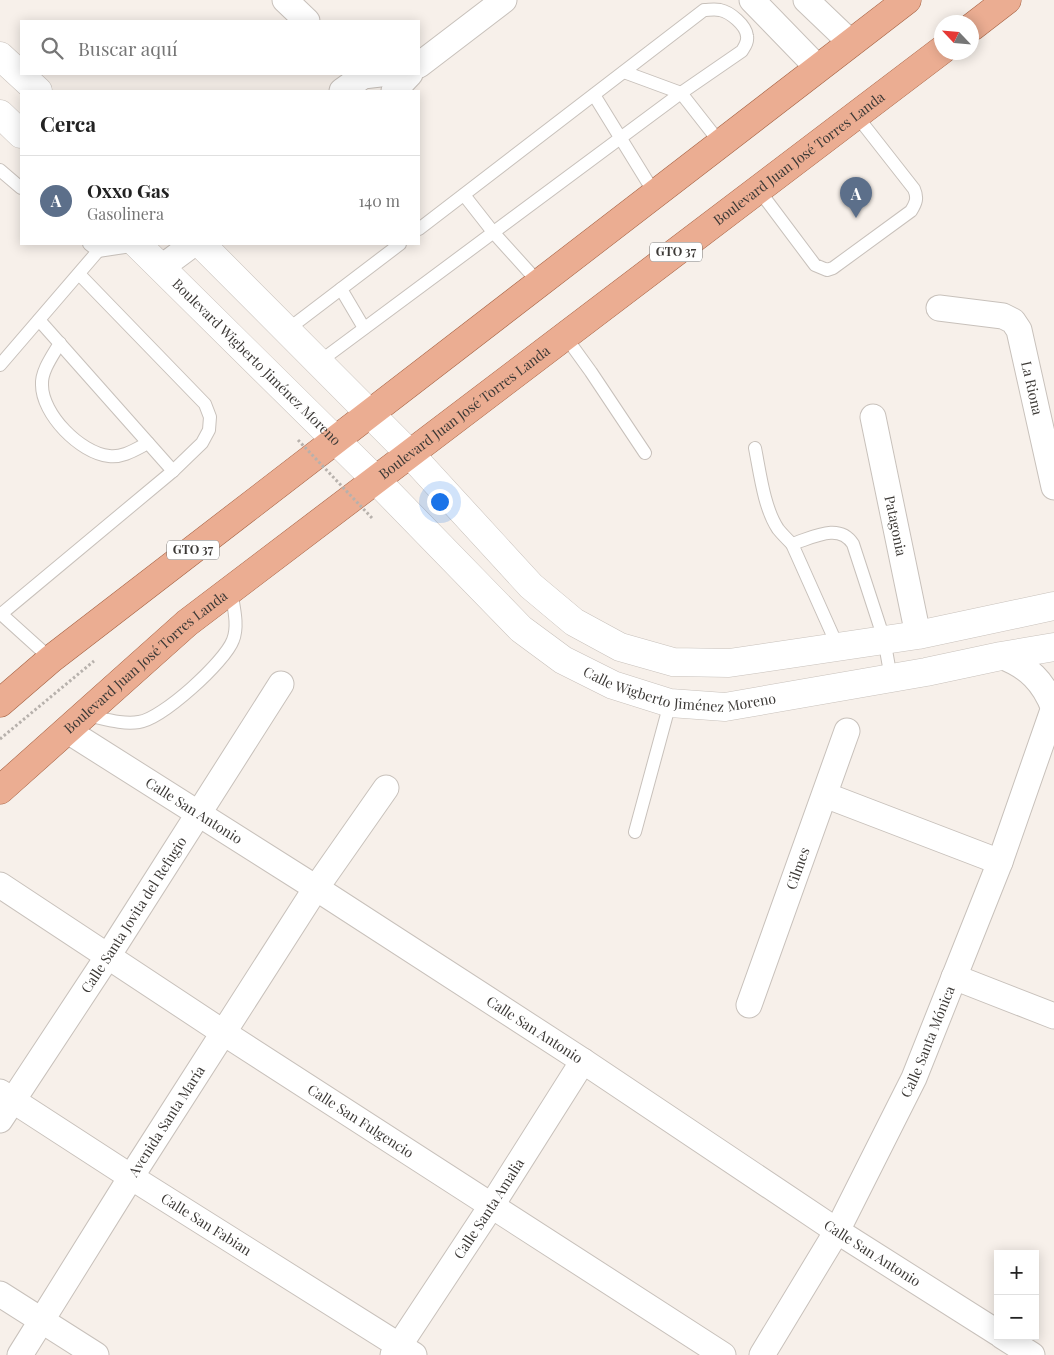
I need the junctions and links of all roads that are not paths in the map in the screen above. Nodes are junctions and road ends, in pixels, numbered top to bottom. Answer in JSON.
{"nodes":[{"id":1,"x":285,"y":0,"type":"edge"},
{"id":2,"x":504,"y":0,"type":"edge"},
{"id":3,"x":806,"y":0,"type":"edge"},
{"id":4,"x":1007,"y":0,"type":"edge"},
{"id":5,"x":757,"y":2,"type":"edge"},
{"id":6,"x":902,"y":2,"type":"edge"},
{"id":7,"x":306,"y":20,"type":"edge"},
{"id":8,"x":979,"y":22,"type":"edge"},
{"id":9,"x":851,"y":43,"type":"junction"},
{"id":10,"x":0,"y":56,"type":"edge"},
{"id":11,"x":934,"y":56,"type":"edge"},
{"id":12,"x":420,"y":64,"type":"edge"},
{"id":13,"x":818,"y":68,"type":"junction"},
{"id":14,"x":624,"y":72,"type":"junction"},
{"id":15,"x":20,"y":74,"type":"edge"},
{"id":16,"x":21,"y":75,"type":"edge"},
{"id":17,"x":366,"y":75,"type":"edge"},
{"id":18,"x":409,"y":75,"type":"edge"},
{"id":19,"x":37,"y":90,"type":"edge"},
{"id":20,"x":344,"y":90,"type":"edge"},
{"id":21,"x":395,"y":90,"type":"edge"},
{"id":22,"x":681,"y":93,"type":"junction"},
{"id":23,"x":594,"y":95,"type":"junction"},
{"id":24,"x":0,"y":114,"type":"edge"},
{"id":25,"x":856,"y":115,"type":"junction"},
{"id":26,"x":20,"y":133,"type":"edge"},
{"id":27,"x":621,"y":137,"type":"junction"},
{"id":28,"x":721,"y":144,"type":"junction"},
{"id":29,"x":0,"y":170,"type":"edge"},
{"id":30,"x":20,"y":187,"type":"edge"},
{"id":31,"x":758,"y":189,"type":"junction"},
{"id":32,"x":655,"y":194,"type":"junction"},
{"id":33,"x":464,"y":195,"type":"junction"},
{"id":34,"x":420,"y":228,"type":"edge"},
{"id":35,"x":493,"y":232,"type":"junction"},
{"id":36,"x":128,"y":245,"type":"edge"},
{"id":37,"x":140,"y":245,"type":"edge"},
{"id":38,"x":191,"y":245,"type":"edge"},
{"id":39,"x":202,"y":245,"type":"edge"},
{"id":40,"x":399,"y":245,"type":"edge"},
{"id":41,"x":94,"y":248,"type":"edge"},
{"id":42,"x":162,"y":267,"type":"junction"},
{"id":43,"x":79,"y":274,"type":"junction"},
{"id":44,"x":539,"y":283,"type":"junction"},
{"id":45,"x":341,"y":289,"type":"junction"},
{"id":46,"x":939,"y":308,"type":"dead end"},
{"id":47,"x":39,"y":320,"type":"junction"},
{"id":48,"x":364,"y":328,"type":"junction"},
{"id":49,"x":287,"y":330,"type":"junction"},
{"id":50,"x":565,"y":336,"type":"junction"},
{"id":51,"x":60,"y":343,"type":"junction"},
{"id":52,"x":319,"y":362,"type":"junction"},
{"id":53,"x":0,"y":365,"type":"edge"},
{"id":54,"x":370,"y":414,"type":"junction"},
{"id":55,"x":874,"y":417,"type":"dead end"},
{"id":56,"x":336,"y":440,"type":"junction"},
{"id":57,"x":148,"y":443,"type":"junction"},
{"id":58,"x":755,"y":448,"type":"dead end"},
{"id":59,"x":645,"y":453,"type":"dead end"},
{"id":60,"x":410,"y":454,"type":"junction"},
{"id":61,"x":173,"y":471,"type":"junction"},
{"id":62,"x":376,"y":480,"type":"junction"},
{"id":63,"x":1054,"y":486,"type":"edge"},
{"id":64,"x":792,"y":544,"type":"junction"},
{"id":65,"x":231,"y":590,"type":"junction"},
{"id":66,"x":1054,"y":606,"type":"edge"},
{"id":67,"x":0,"y":614,"type":"edge"},
{"id":68,"x":918,"y":635,"type":"junction"},
{"id":69,"x":884,"y":640,"type":"junction"},
{"id":70,"x":838,"y":647,"type":"junction"},
{"id":71,"x":1054,"y":647,"type":"edge"},
{"id":72,"x":1001,"y":656,"type":"junction"},
{"id":73,"x":51,"y":659,"type":"junction"},
{"id":74,"x":891,"y":678,"type":"junction"},
{"id":75,"x":281,"y":684,"type":"dead end"},
{"id":76,"x":0,"y":702,"type":"edge"},
{"id":77,"x":670,"y":703,"type":"junction"},
{"id":78,"x":1054,"y":708,"type":"edge"},
{"id":79,"x":77,"y":723,"type":"junction"},
{"id":80,"x":847,"y":731,"type":"dead end"},
{"id":81,"x":386,"y":788,"type":"dead end"},
{"id":82,"x":0,"y":790,"type":"edge"},
{"id":83,"x":825,"y":795,"type":"junction"},
{"id":84,"x":198,"y":812,"type":"junction"},
{"id":85,"x":635,"y":832,"type":"dead end"},
{"id":86,"x":1000,"y":862,"type":"junction"},
{"id":87,"x":0,"y":885,"type":"edge"},
{"id":88,"x":316,"y":888,"type":"junction"},
{"id":89,"x":108,"y":956,"type":"junction"},
{"id":90,"x":954,"y":977,"type":"junction"},
{"id":91,"x":749,"y":1005,"type":"dead end"},
{"id":92,"x":1054,"y":1016,"type":"edge"},
{"id":93,"x":224,"y":1032,"type":"junction"},
{"id":94,"x":583,"y":1061,"type":"junction"},
{"id":95,"x":5,"y":1104,"type":"edge"},
{"id":96,"x":131,"y":1177,"type":"junction"},
{"id":97,"x":492,"y":1205,"type":"junction"},
{"id":98,"x":837,"y":1231,"type":"junction"},
{"id":99,"x":0,"y":1294,"type":"edge"},
{"id":100,"x":42,"y":1321,"type":"junction"},
{"id":101,"x":994,"y":1330,"type":"edge"},
{"id":102,"x":1008,"y":1340,"type":"edge"},
{"id":103,"x":402,"y":1352,"type":"edge"},
{"id":104,"x":20,"y":1355,"type":"edge"},
{"id":105,"x":96,"y":1355,"type":"edge"},
{"id":106,"x":723,"y":1355,"type":"edge"},
{"id":107,"x":762,"y":1355,"type":"edge"},
{"id":108,"x":1032,"y":1355,"type":"edge"}],
"edges":[{"from":1,"to":7,"type":"street"},
{"from":2,"to":12,"type":"street"},
{"from":3,"to":9,"type":"street"},
{"from":4,"to":8,"type":"main road"},
{"from":5,"to":13,"type":"street"},
{"from":6,"to":9,"type":"main road","number":"GTO 37"},
{"from":9,"to":13,"type":"main road","number":"GTO 37"},
{"from":10,"to":15,"type":"street"},
{"from":11,"to":25,"type":"main road","name":"Boulevard Juan José Torres Landa","number":"GTO 37"},
{"from":13,"to":28,"type":"main road","number":"GTO 37"},
{"from":14,"to":22,"type":"lane"},
{"from":14,"to":22,"type":"lane"},
{"from":14,"to":23,"type":"lane"},
{"from":16,"to":19,"type":"street"},
{"from":17,"to":20,"type":"street"},
{"from":18,"to":21,"type":"street"},
{"from":22,"to":27,"type":"lane"},
{"from":22,"to":28,"type":"lane"},
{"from":23,"to":27,"type":"lane"},
{"from":23,"to":33,"type":"lane"},
{"from":24,"to":26,"type":"street"},
{"from":25,"to":31,"type":"main road","name":"Boulevard Juan José Torres Landa","number":"GTO 37"},
{"from":25,"to":31,"type":"lane"},
{"from":27,"to":32,"type":"lane"},
{"from":27,"to":35,"type":"lane"},
{"from":28,"to":32,"type":"main road","number":"GTO 37"},
{"from":29,"to":30,"type":"lane"},
{"from":31,"to":50,"type":"main road","name":"Boulevard Juan José Torres Landa","number":"GTO 37"},
{"from":32,"to":44,"type":"main road","number":"GTO 37"},
{"from":33,"to":34,"type":"lane"},
{"from":33,"to":35,"type":"lane"},
{"from":35,"to":44,"type":"lane"},
{"from":35,"to":48,"type":"lane"},
{"from":36,"to":41,"type":"lane"},
{"from":37,"to":42,"type":"street","name":"Boulevard Wigberto Jiménez Moreno"},
{"from":38,"to":42,"type":"street"},
{"from":39,"to":49,"type":"street"},
{"from":40,"to":45,"type":"lane"},
{"from":41,"to":43,"type":"lane"},
{"from":42,"to":56,"type":"street","name":"Boulevard Wigberto Jiménez Moreno"},
{"from":43,"to":47,"type":"lane"},
{"from":43,"to":61,"type":"lane"},
{"from":44,"to":54,"type":"main road","number":"GTO 37"},
{"from":45,"to":48,"type":"lane"},
{"from":45,"to":49,"type":"lane"},
{"from":46,"to":63,"type":"street","name":"La Riona"},
{"from":47,"to":51,"type":"lane"},
{"from":47,"to":53,"type":"lane"},
{"from":48,"to":52,"type":"lane"},
{"from":49,"to":52,"type":"street"},
{"from":50,"to":59,"type":"lane"},
{"from":50,"to":60,"type":"main road","name":"Boulevard Juan José Torres Landa","number":"GTO 37"},
{"from":51,"to":57,"type":"lane"},
{"from":51,"to":57,"type":"lane"},
{"from":52,"to":54,"type":"street"},
{"from":54,"to":56,"type":"main road","number":"GTO 37"},
{"from":54,"to":60,"type":"street"},
{"from":55,"to":68,"type":"street","name":"Patagonia"},
{"from":56,"to":62,"type":"street","name":"Boulevard Wigberto Jiménez Moreno"},
{"from":56,"to":73,"type":"main road","number":"GTO 37"},
{"from":57,"to":61,"type":"lane"},
{"from":58,"to":64,"type":"lane"},
{"from":60,"to":62,"type":"main road","name":"Boulevard Juan José Torres Landa","number":"GTO 37"},
{"from":60,"to":70,"type":"street","name":"Calle Wigberto Jiménez Moreno"},
{"from":61,"to":67,"type":"lane"},
{"from":62,"to":65,"type":"main road","name":"Boulevard Juan José Torres Landa","number":"GTO 37"},
{"from":62,"to":77,"type":"street","name":"Calle Wigberto Jiménez Moreno"},
{"from":64,"to":69,"type":"lane"},
{"from":64,"to":70,"type":"lane"},
{"from":65,"to":79,"type":"main road","name":"Boulevard Juan José Torres Landa","number":"GTO 37"},
{"from":65,"to":79,"type":"lane"},
{"from":66,"to":68,"type":"street","name":"Calle Wigberto Jiménez Moreno"},
{"from":67,"to":73,"type":"lane"},
{"from":68,"to":69,"type":"street","name":"Calle Wigberto Jiménez Moreno"},
{"from":69,"to":70,"type":"street","name":"Calle Wigberto Jiménez Moreno"},
{"from":69,"to":74,"type":"lane"},
{"from":71,"to":72,"type":"street","name":"Calle Wigberto Jiménez Moreno"},
{"from":72,"to":74,"type":"street","name":"Calle Wigberto Jiménez Moreno"},
{"from":72,"to":78,"type":"street","name":"Calle Santa Mónica"},
{"from":73,"to":76,"type":"main road","number":"GTO 37"},
{"from":74,"to":77,"type":"street","name":"Calle Wigberto Jiménez Moreno"},
{"from":75,"to":84,"type":"street","name":"Calle Santa Jovita del Refugio"},
{"from":77,"to":85,"type":"lane"},
{"from":78,"to":86,"type":"street","name":"Calle Santa Mónica"},
{"from":79,"to":82,"type":"main road","name":"Boulevard Juan José Torres Landa","number":"GTO 37"},
{"from":79,"to":84,"type":"street","name":"Calle San Antonio"},
{"from":80,"to":83,"type":"street","name":"Cilmes"},
{"from":81,"to":88,"type":"street","name":"Avenida Santa María"},
{"from":83,"to":86,"type":"street"},
{"from":83,"to":91,"type":"street","name":"Cilmes"},
{"from":84,"to":88,"type":"street","name":"Calle San Antonio"},
{"from":84,"to":89,"type":"street","name":"Calle Santa Jovita del Refugio"},
{"from":86,"to":90,"type":"street","name":"Calle Santa Mónica"},
{"from":87,"to":89,"type":"street","name":"Calle San Fulgencio"},
{"from":88,"to":93,"type":"street","name":"Avenida Santa María"},
{"from":88,"to":94,"type":"street","name":"Calle San Antonio"},
{"from":89,"to":93,"type":"street","name":"Calle San Fulgencio"},
{"from":89,"to":95,"type":"street","name":"Calle Santa Jovita del Refugio"},
{"from":90,"to":92,"type":"street"},
{"from":90,"to":98,"type":"street","name":"Calle Santa Mónica"},
{"from":93,"to":96,"type":"street","name":"Avenida Santa María"},
{"from":93,"to":97,"type":"street","name":"Calle San Fulgencio"},
{"from":94,"to":97,"type":"street","name":"Calle Santa Amalia"},
{"from":94,"to":98,"type":"street","name":"Calle San Antonio"},
{"from":95,"to":96,"type":"street","name":"Calle San Fabian"},
{"from":96,"to":100,"type":"street","name":"Avenida Santa María"},
{"from":96,"to":103,"type":"street","name":"Calle San Fabian"},
{"from":97,"to":103,"type":"street","name":"Calle Santa Amalia"},
{"from":97,"to":106,"type":"street","name":"Calle San Fulgencio"},
{"from":98,"to":101,"type":"street","name":"Calle San Antonio"},
{"from":98,"to":107,"type":"street","name":"Calle Santa Mónica"},
{"from":99,"to":100,"type":"street"},
{"from":100,"to":104,"type":"street","name":"Avenida Santa María"},
{"from":100,"to":105,"type":"street"},
{"from":102,"to":108,"type":"street"}]}
